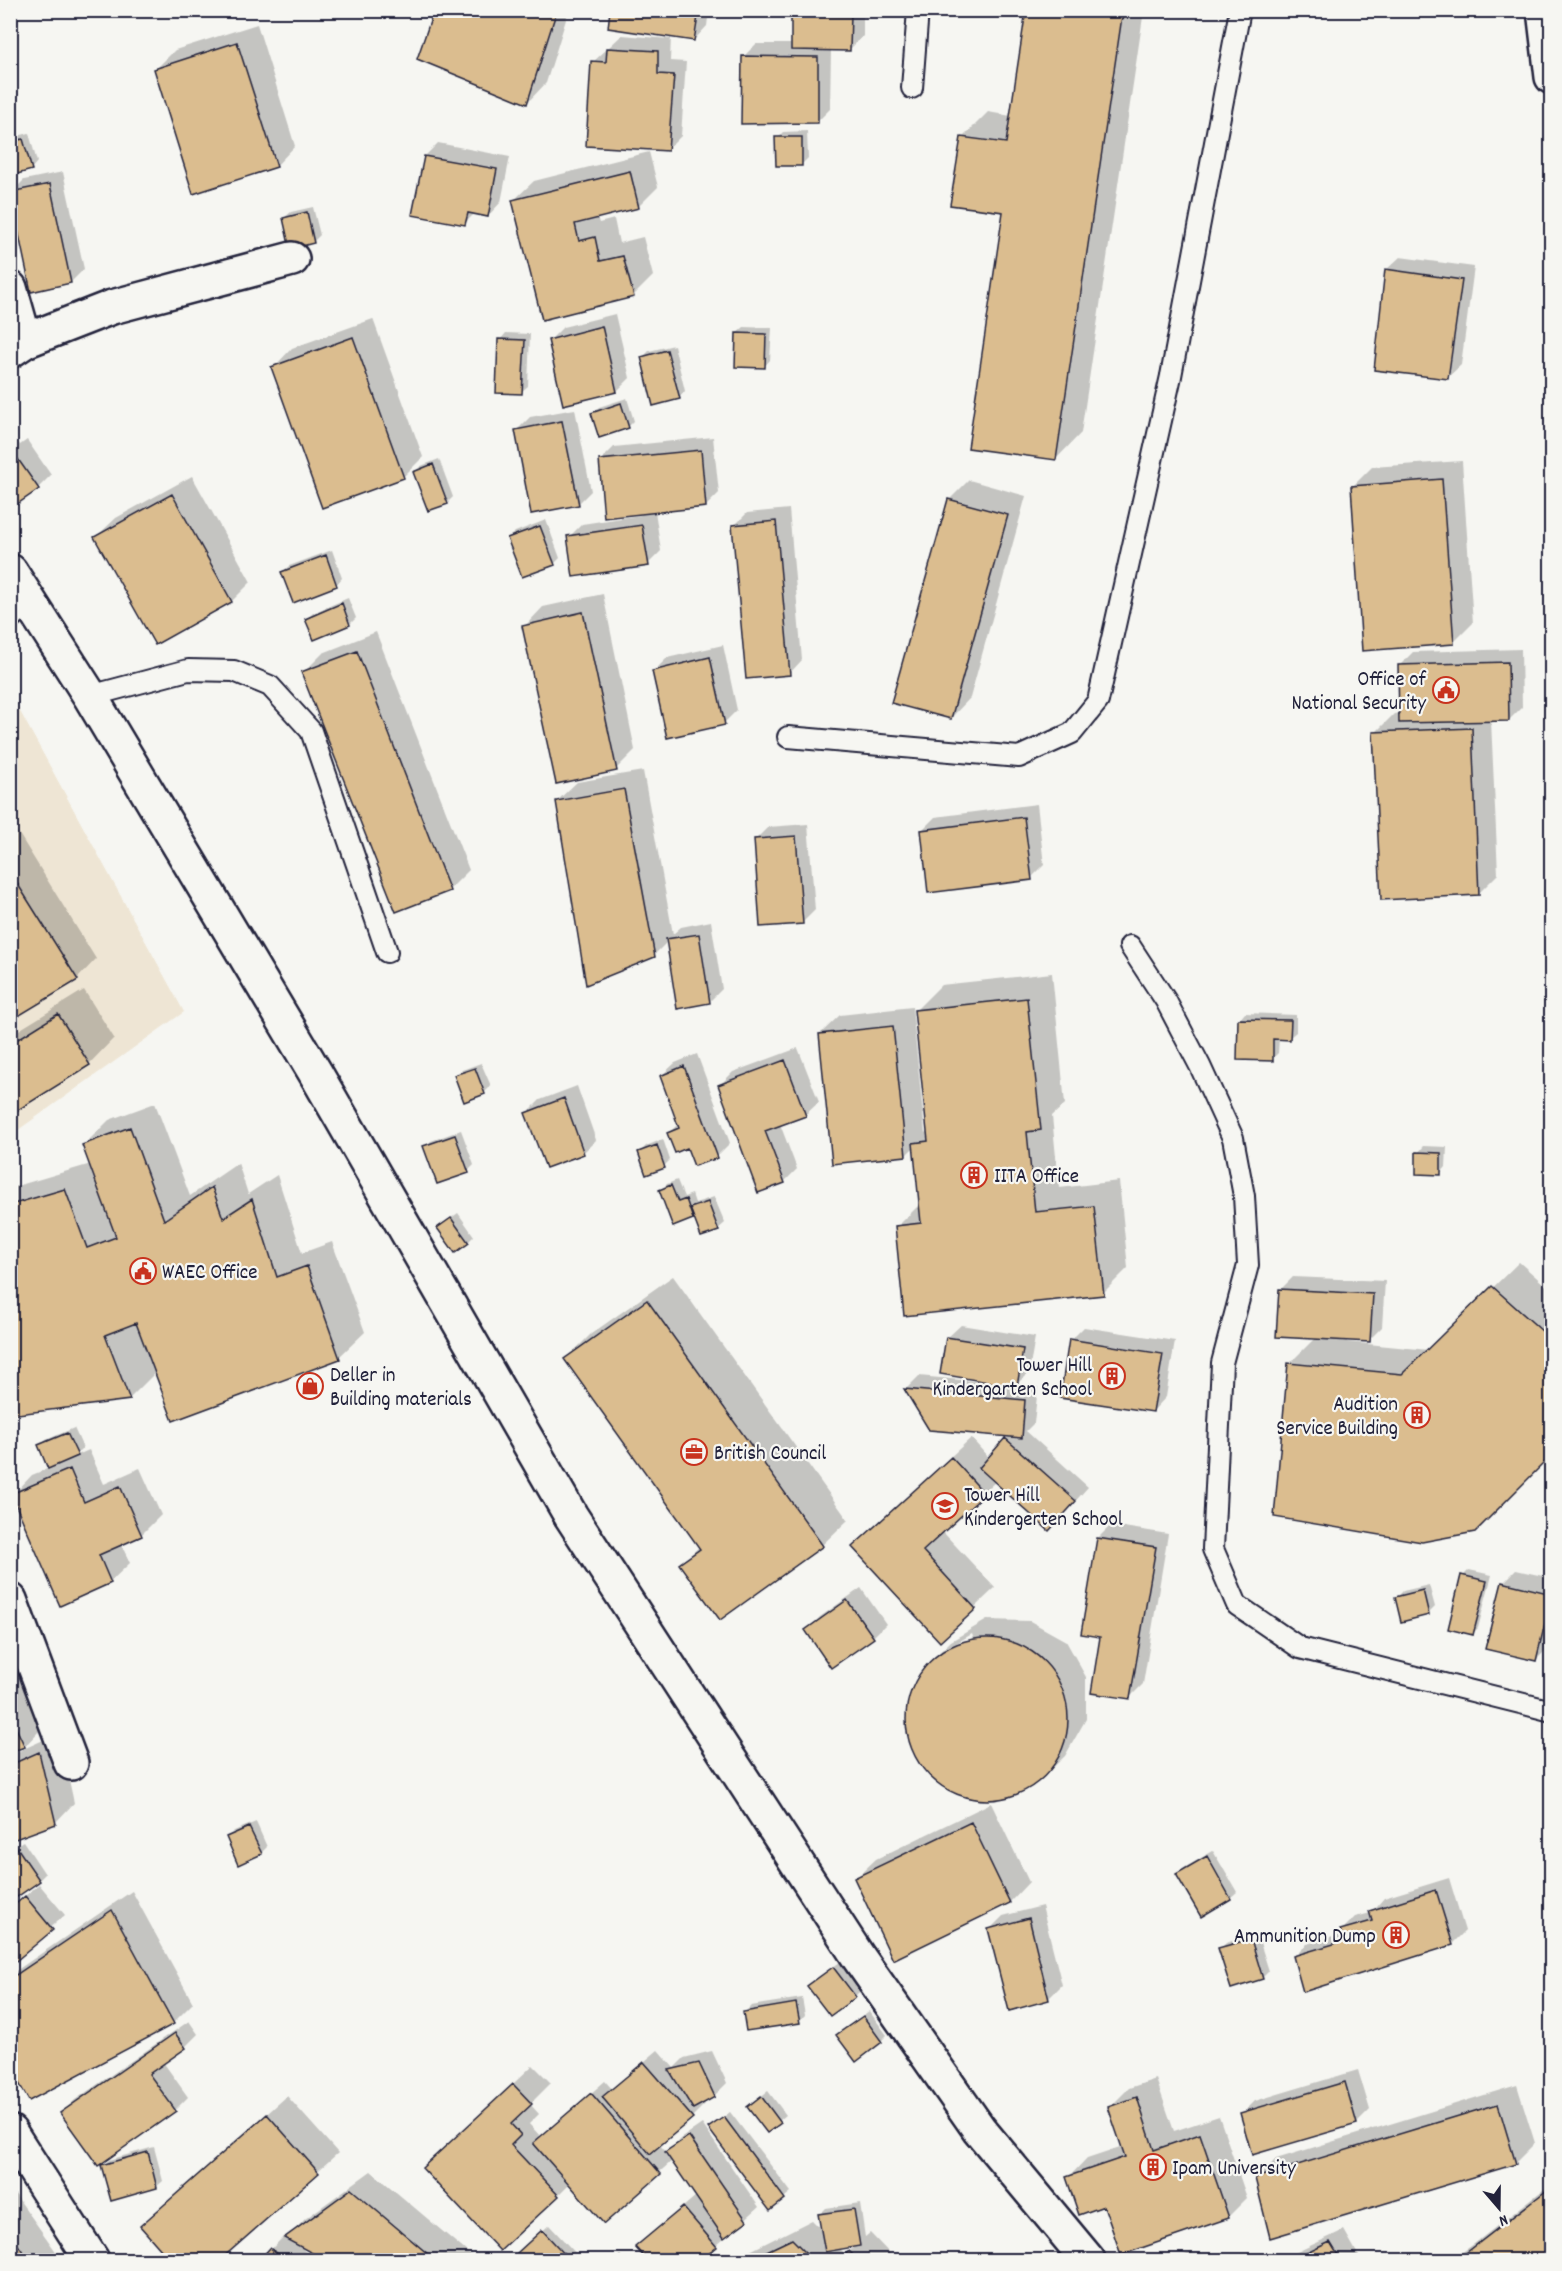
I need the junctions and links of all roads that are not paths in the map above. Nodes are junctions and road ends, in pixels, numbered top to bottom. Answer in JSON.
{"nodes":[{"id":1,"x":918,"y":10,"type":"edge"},
{"id":2,"x":1240,"y":10,"type":"edge"},
{"id":3,"x":1544,"y":10,"type":"edge"},
{"id":4,"x":1551,"y":77,"type":"edge"},
{"id":5,"x":912,"y":88,"type":"dead end"},
{"id":6,"x":292,"y":259,"type":"dead end"},
{"id":7,"x":10,"y":288,"type":"edge"},
{"id":8,"x":18,"y":346,"type":"edge"},
{"id":9,"x":10,"y":571,"type":"edge"},
{"id":10,"x":20,"y":609,"type":"edge"},
{"id":11,"x":90,"y":696,"type":"junction"},
{"id":12,"x":788,"y":738,"type":"dead end"},
{"id":13,"x":1130,"y":946,"type":"dead end"},
{"id":14,"x":387,"y":951,"type":"dead end"},
{"id":15,"x":10,"y":1600,"type":"edge"},
{"id":16,"x":1551,"y":1711,"type":"edge"},
{"id":17,"x":71,"y":1762,"type":"dead end"},
{"id":18,"x":10,"y":2132,"type":"edge"},
{"id":19,"x":92,"y":2260,"type":"edge"},
{"id":20,"x":1088,"y":2260,"type":"edge"}],
"edges":[{"from":1,"to":5,"type":"lane"},
{"from":2,"to":12,"type":"lane"},
{"from":3,"to":4,"type":"street"},
{"from":6,"to":8,"type":"street"},
{"from":7,"to":8,"type":"street"},
{"from":9,"to":10,"type":"street"},
{"from":10,"to":11,"type":"street"},
{"from":11,"to":14,"type":"lane"},
{"from":11,"to":20,"type":"street"},
{"from":13,"to":16,"type":"lane"},
{"from":15,"to":17,"type":"street"},
{"from":18,"to":19,"type":"street"}]}
